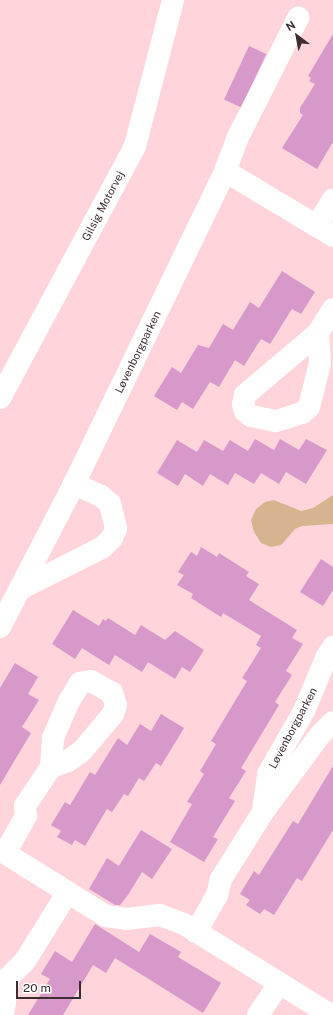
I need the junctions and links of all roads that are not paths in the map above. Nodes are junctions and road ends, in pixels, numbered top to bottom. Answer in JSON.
{"nodes":[{"id":1,"x":173,"y":0,"type":"edge"},
{"id":2,"x":298,"y":18,"type":"dead end"},
{"id":3,"x":225,"y":171,"type":"junction"},
{"id":4,"x":333,"y":199,"type":"edge"},
{"id":5,"x":325,"y":231,"type":"edge"},
{"id":6,"x":333,"y":309,"type":"edge"},
{"id":7,"x":318,"y":333,"type":"dead end"},
{"id":8,"x":0,"y":398,"type":"edge"},
{"id":9,"x":74,"y":484,"type":"junction"},
{"id":10,"x":20,"y":588,"type":"junction"},
{"id":11,"x":0,"y":627,"type":"edge"},
{"id":12,"x":333,"y":647,"type":"edge"},
{"id":13,"x":333,"y":722,"type":"edge"},
{"id":14,"x":51,"y":767,"type":"dead end"},
{"id":15,"x":263,"y":812,"type":"junction"},
{"id":16,"x":2,"y":852,"type":"edge"},
{"id":17,"x":68,"y":892,"type":"junction"},
{"id":18,"x":196,"y":932,"type":"junction"},
{"id":19,"x":5,"y":983,"type":"edge"},
{"id":20,"x":280,"y":984,"type":"junction"},
{"id":21,"x":3,"y":1015,"type":"edge"},
{"id":22,"x":258,"y":1015,"type":"edge"},
{"id":23,"x":331,"y":1015,"type":"edge"}],
"edges":[{"from":1,"to":8,"type":"street","name":"Gilsig Motorvej"},
{"from":2,"to":3,"type":"street","name":"Løvenborgparken"},
{"from":3,"to":5,"type":"street"},
{"from":3,"to":9,"type":"street","name":"Løvenborgparken"},
{"from":4,"to":5,"type":"street"},
{"from":6,"to":7,"type":"street"},
{"from":9,"to":10,"type":"street","name":"Løvenborgparken"},
{"from":9,"to":10,"type":"street"},
{"from":10,"to":11,"type":"street","name":"Løvenborgparken"},
{"from":12,"to":15,"type":"street","name":"Løvenborgparken"},
{"from":13,"to":15,"type":"street","name":"Løvenborgparken"},
{"from":14,"to":16,"type":"street"},
{"from":15,"to":18,"type":"street","name":"Løvenborgparken"},
{"from":16,"to":17,"type":"street"},
{"from":17,"to":18,"type":"street"},
{"from":17,"to":19,"type":"street"},
{"from":18,"to":20,"type":"street"},
{"from":19,"to":21,"type":"street"},
{"from":20,"to":22,"type":"street"},
{"from":20,"to":23,"type":"street"}]}
